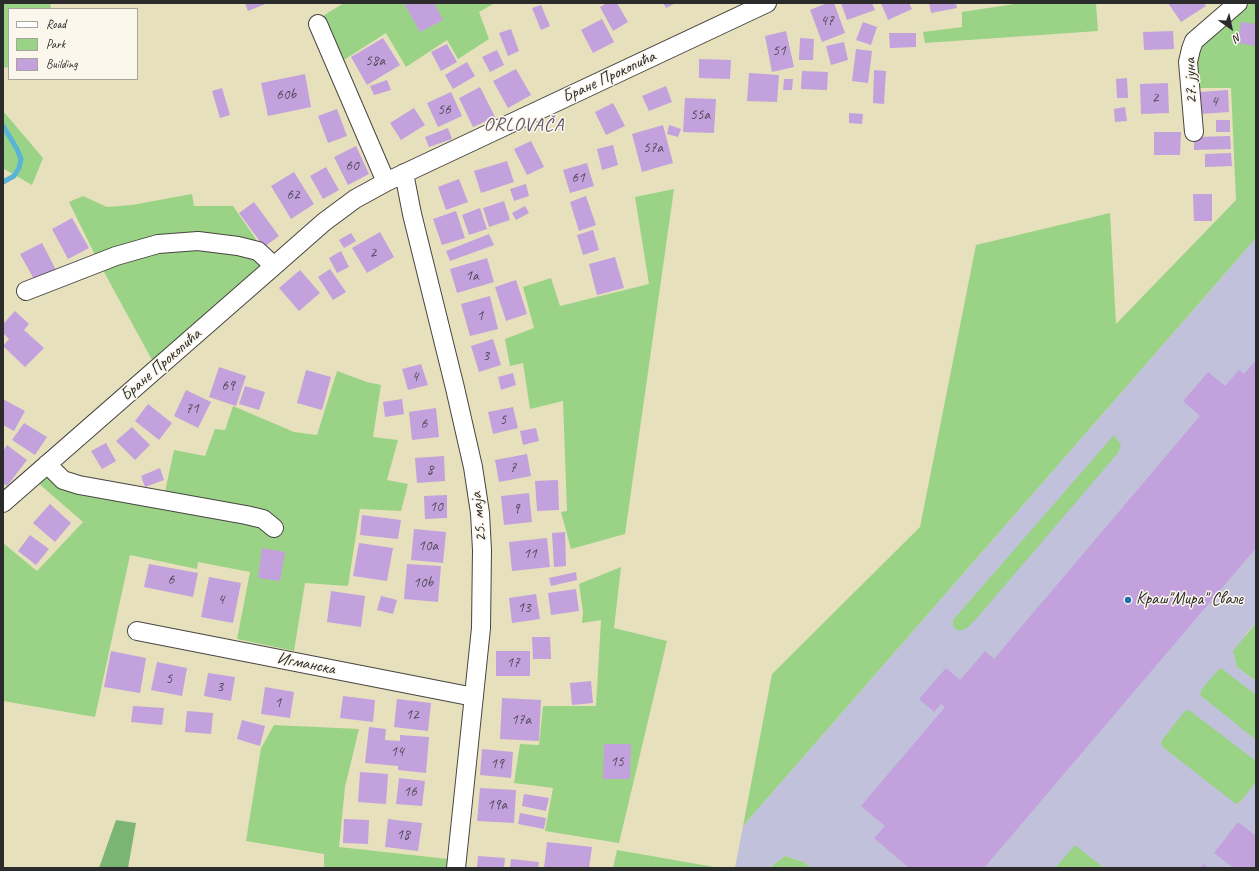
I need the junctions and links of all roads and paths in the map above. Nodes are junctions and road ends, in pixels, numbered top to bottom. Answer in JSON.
{"nodes":[{"id":1,"x":767,"y":3,"type":"edge"},
{"id":2,"x":1238,"y":3,"type":"edge"},
{"id":3,"x":318,"y":24,"type":"dead end"},
{"id":4,"x":1194,"y":132,"type":"dead end"},
{"id":5,"x":404,"y":173,"type":"junction"},
{"id":6,"x":386,"y":182,"type":"junction"},
{"id":7,"x":274,"y":266,"type":"junction"},
{"id":8,"x":26,"y":291,"type":"dead end"},
{"id":9,"x":47,"y":464,"type":"junction"},
{"id":10,"x":3,"y":503,"type":"edge"},
{"id":11,"x":274,"y":528,"type":"dead end"},
{"id":12,"x":138,"y":631,"type":"dead end"},
{"id":13,"x":474,"y":697,"type":"junction"},
{"id":14,"x":456,"y":868,"type":"edge"}],
"edges":[{"from":1,"to":5,"type":"street","name":"Бране Прокопића"},
{"from":2,"to":4,"type":"street","name":"27. јуна"},
{"from":3,"to":6,"type":"street"},
{"from":5,"to":6,"type":"street","name":"Бране Прокопића"},
{"from":5,"to":13,"type":"street","name":"25. маја"},
{"from":6,"to":7,"type":"street","name":"Бране Прокопића"},
{"from":7,"to":8,"type":"street"},
{"from":7,"to":9,"type":"street","name":"Бране Прокопића"},
{"from":9,"to":10,"type":"street","name":"Бране Прокопића"},
{"from":9,"to":11,"type":"street"},
{"from":12,"to":13,"type":"street","name":"Игманска"},
{"from":13,"to":14,"type":"street","name":"25. маја"}]}
